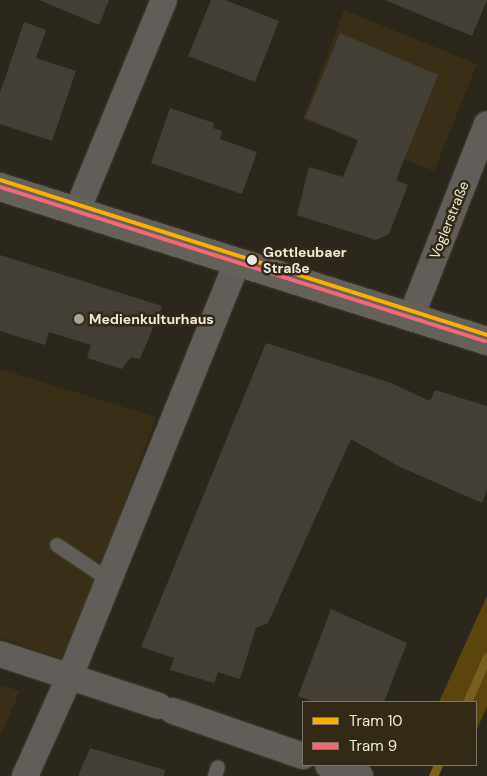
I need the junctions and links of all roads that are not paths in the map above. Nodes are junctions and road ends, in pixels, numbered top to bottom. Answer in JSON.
{"nodes":[{"id":1,"x":164,"y":0,"type":"edge"},
{"id":2,"x":487,"y":124,"type":"edge"},
{"id":3,"x":0,"y":187,"type":"edge"},
{"id":4,"x":77,"y":211,"type":"junction"},
{"id":5,"x":237,"y":262,"type":"junction"},
{"id":6,"x":411,"y":317,"type":"junction"},
{"id":7,"x":487,"y":341,"type":"edge"},
{"id":8,"x":57,"y":545,"type":"dead end"},
{"id":9,"x":109,"y":580,"type":"junction"},
{"id":10,"x":0,"y":654,"type":"edge"},
{"id":11,"x":70,"y":676,"type":"junction"},
{"id":12,"x":302,"y":756,"type":"edge"},
{"id":13,"x":331,"y":766,"type":"edge"},
{"id":14,"x":24,"y":776,"type":"edge"},
{"id":15,"x":360,"y":776,"type":"edge"}],
"edges":[{"from":1,"to":4,"type":"street"},
{"from":2,"to":6,"type":"street","name":"Voglerstraße"},
{"from":3,"to":4,"type":"main road"},
{"from":4,"to":5,"type":"main road"},
{"from":5,"to":6,"type":"main road"},
{"from":5,"to":9,"type":"street"},
{"from":6,"to":7,"type":"main road"},
{"from":8,"to":9,"type":"lane"},
{"from":9,"to":11,"type":"street"},
{"from":10,"to":11,"type":"street"},
{"from":11,"to":12,"type":"street"},
{"from":11,"to":14,"type":"street"},
{"from":13,"to":15,"type":"street"}]}
